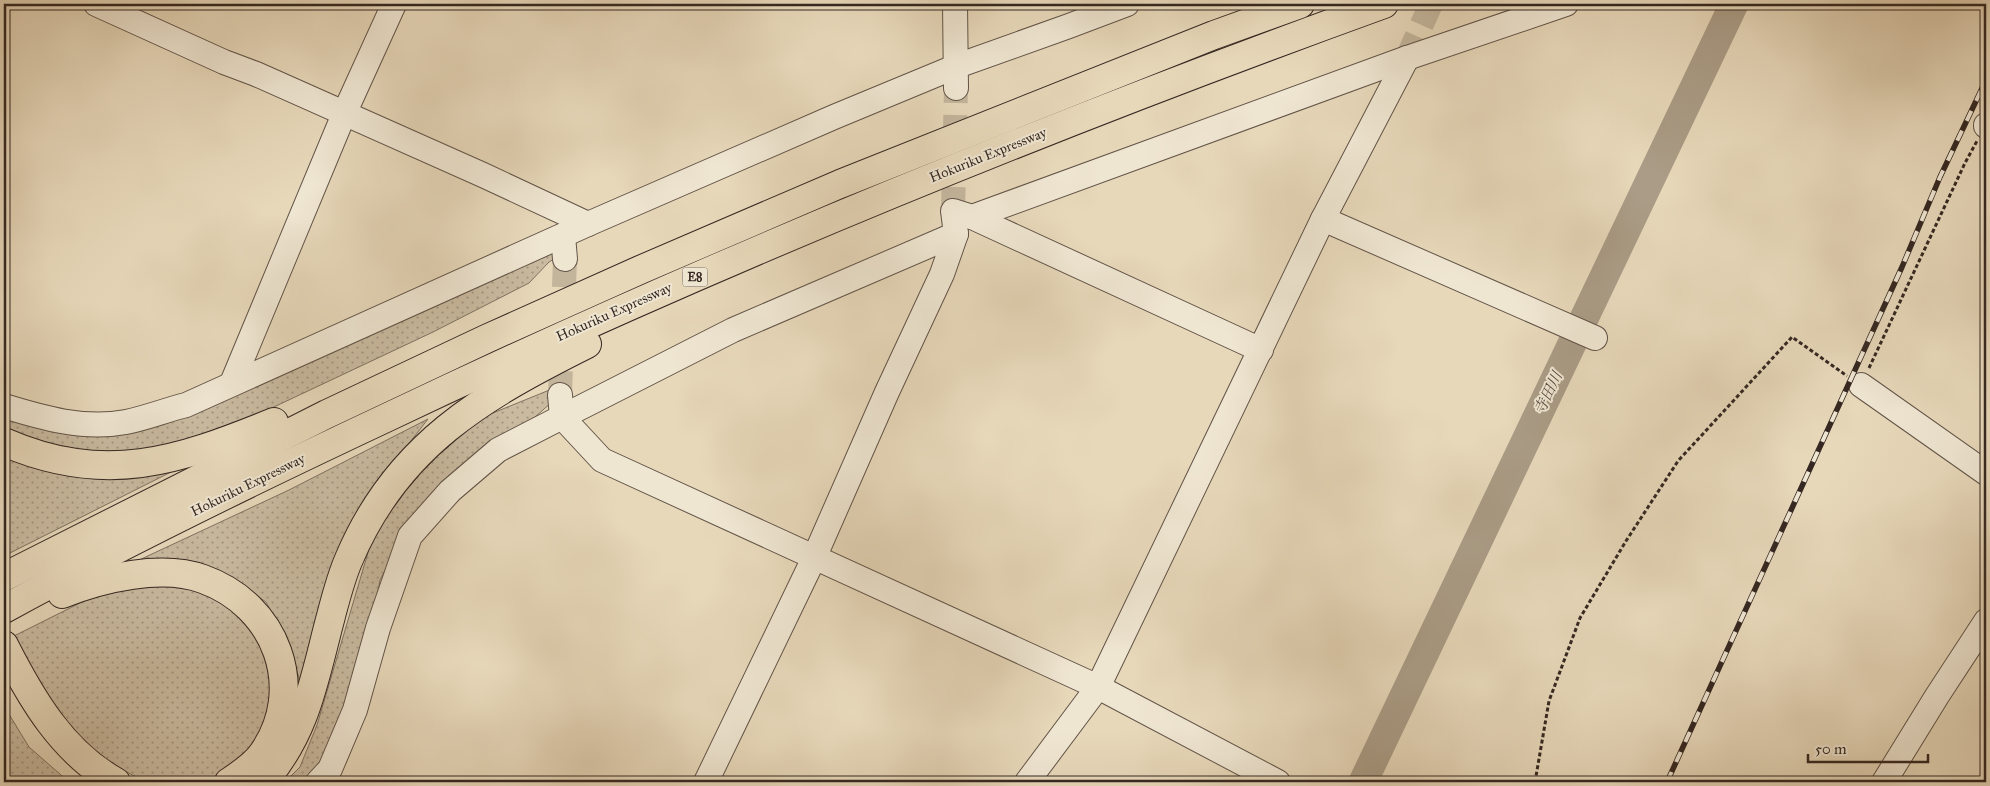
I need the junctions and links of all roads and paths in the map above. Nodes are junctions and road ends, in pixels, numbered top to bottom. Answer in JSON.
{"nodes":[{"id":1,"x":96,"y":4,"type":"edge"},
{"id":2,"x":394,"y":4,"type":"edge"},
{"id":3,"x":955,"y":4,"type":"edge"},
{"id":4,"x":1127,"y":4,"type":"edge"},
{"id":5,"x":1300,"y":4,"type":"edge"},
{"id":6,"x":1384,"y":4,"type":"edge"},
{"id":7,"x":1566,"y":4,"type":"edge"},
{"id":8,"x":1408,"y":58,"type":"junction"},
{"id":9,"x":956,"y":77,"type":"junction"},
{"id":10,"x":344,"y":114,"type":"junction"},
{"id":11,"x":1986,"y":125,"type":"edge"},
{"id":12,"x":856,"y":208,"type":"junction"},
{"id":13,"x":972,"y":217,"type":"junction"},
{"id":14,"x":1323,"y":219,"type":"junction"},
{"id":15,"x":588,"y":224,"type":"junction"},
{"id":16,"x":956,"y":234,"type":"junction"},
{"id":17,"x":640,"y":270,"type":"junction"},
{"id":18,"x":1595,"y":338,"type":"dead end"},
{"id":19,"x":1261,"y":350,"type":"junction"},
{"id":20,"x":232,"y":383,"type":"junction"},
{"id":21,"x":1861,"y":385,"type":"junction"},
{"id":22,"x":4,"y":406,"type":"edge"},
{"id":23,"x":561,"y":406,"type":"junction"},
{"id":24,"x":4,"y":442,"type":"edge"},
{"id":25,"x":1986,"y":473,"type":"edge"},
{"id":26,"x":814,"y":558,"type":"junction"},
{"id":27,"x":9,"y":574,"type":"edge"},
{"id":28,"x":20,"y":604,"type":"edge"},
{"id":29,"x":4,"y":620,"type":"edge"},
{"id":30,"x":1986,"y":621,"type":"edge"},
{"id":31,"x":4,"y":645,"type":"edge"},
{"id":32,"x":4,"y":681,"type":"edge"},
{"id":33,"x":1098,"y":687,"type":"junction"},
{"id":34,"x":82,"y":782,"type":"edge"},
{"id":35,"x":116,"y":782,"type":"edge"},
{"id":36,"x":229,"y":782,"type":"edge"},
{"id":37,"x":263,"y":782,"type":"edge"},
{"id":38,"x":318,"y":782,"type":"edge"},
{"id":39,"x":706,"y":782,"type":"edge"},
{"id":40,"x":1026,"y":782,"type":"edge"},
{"id":41,"x":1278,"y":782,"type":"edge"},
{"id":42,"x":1535,"y":782,"type":"edge"},
{"id":43,"x":1884,"y":782,"type":"edge"}],
"edges":[{"from":1,"to":10,"type":"street"},
{"from":2,"to":10,"type":"street"},
{"from":3,"to":9,"type":"street"},
{"from":4,"to":9,"type":"street"},
{"from":5,"to":17,"type":"highway","name":"Hokuriku Expressway","number":"E8"},
{"from":6,"to":12,"type":"highway","name":"Hokuriku Expressway","number":"E8"},
{"from":7,"to":8,"type":"street"},
{"from":8,"to":13,"type":"street"},
{"from":8,"to":14,"type":"street"},
{"from":9,"to":15,"type":"street"},
{"from":10,"to":15,"type":"street"},
{"from":10,"to":20,"type":"street"},
{"from":11,"to":21,"type":"path"},
{"from":12,"to":28,"type":"highway","name":"Hokuriku Expressway","number":"E8"},
{"from":12,"to":37,"type":"highway"},
{"from":13,"to":16,"type":"street"},
{"from":13,"to":19,"type":"street"},
{"from":14,"to":18,"type":"street"},
{"from":14,"to":19,"type":"street"},
{"from":15,"to":20,"type":"street"},
{"from":16,"to":23,"type":"street"},
{"from":16,"to":26,"type":"street"},
{"from":17,"to":24,"type":"highway"},
{"from":17,"to":27,"type":"highway","name":"Hokuriku Expressway","number":"E8"},
{"from":19,"to":33,"type":"street"},
{"from":20,"to":22,"type":"street"},
{"from":21,"to":25,"type":"street"},
{"from":21,"to":42,"type":"path"},
{"from":23,"to":26,"type":"street"},
{"from":23,"to":38,"type":"street"},
{"from":26,"to":33,"type":"street"},
{"from":26,"to":39,"type":"street"},
{"from":28,"to":29,"type":"highway"},
{"from":28,"to":36,"type":"highway"},
{"from":30,"to":43,"type":"street"},
{"from":31,"to":35,"type":"highway"},
{"from":32,"to":34,"type":"highway"},
{"from":33,"to":40,"type":"street"},
{"from":33,"to":41,"type":"street"}]}
